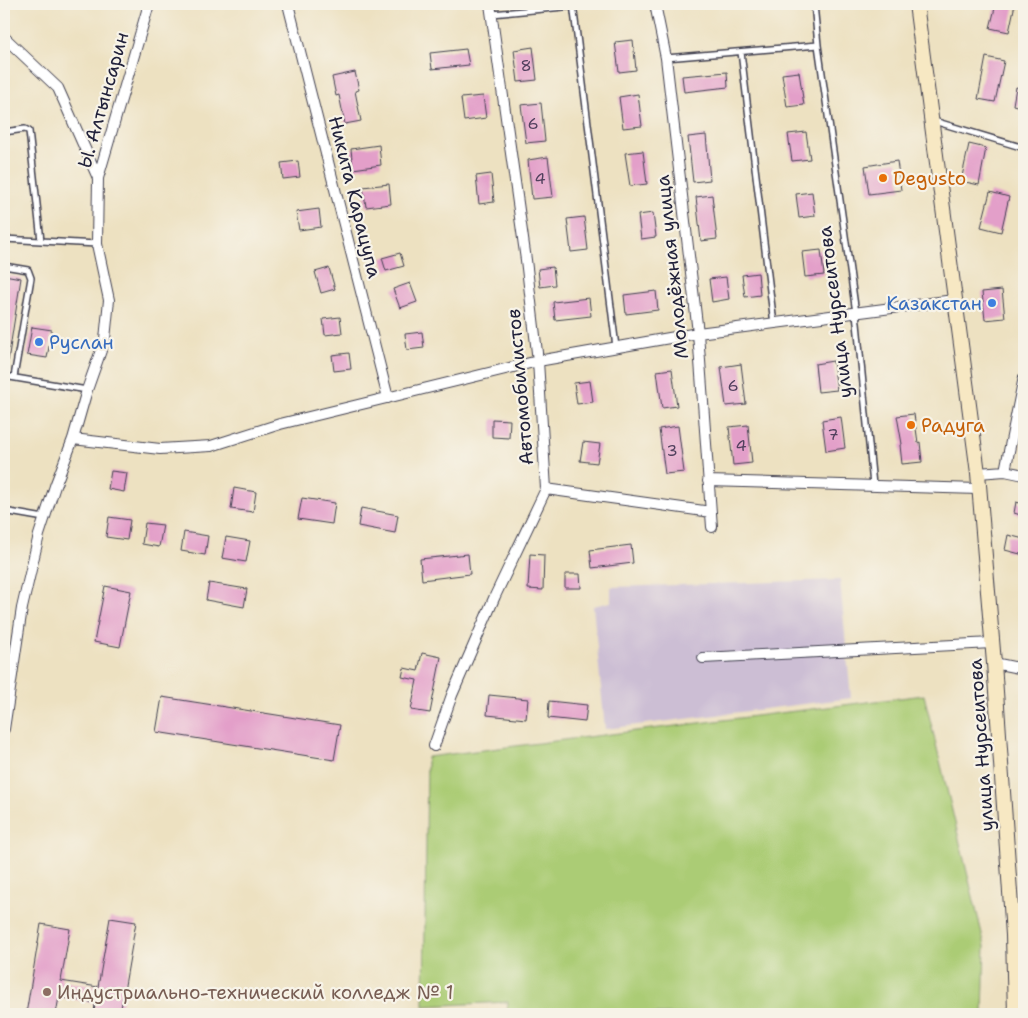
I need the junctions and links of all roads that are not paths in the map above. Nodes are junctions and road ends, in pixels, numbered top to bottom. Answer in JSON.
{"nodes":[{"id":1,"x":149,"y":4,"type":"edge"},
{"id":2,"x":288,"y":4,"type":"edge"},
{"id":3,"x":655,"y":4,"type":"edge"},
{"id":4,"x":814,"y":4,"type":"edge"},
{"id":5,"x":916,"y":4,"type":"edge"},
{"id":6,"x":573,"y":5,"type":"edge"},
{"id":7,"x":491,"y":9,"type":"edge"},
{"id":8,"x":4,"y":37,"type":"edge"},
{"id":9,"x":818,"y":45,"type":"junction"},
{"id":10,"x":741,"y":52,"type":"junction"},
{"id":11,"x":666,"y":58,"type":"junction"},
{"id":12,"x":931,"y":120,"type":"junction"},
{"id":13,"x":4,"y":132,"type":"edge"},
{"id":14,"x":1024,"y":148,"type":"edge"},
{"id":15,"x":98,"y":178,"type":"junction"},
{"id":16,"x":4,"y":240,"type":"edge"},
{"id":17,"x":41,"y":241,"type":"junction"},
{"id":18,"x":97,"y":244,"type":"junction"},
{"id":19,"x":4,"y":266,"type":"edge"},
{"id":20,"x":954,"y":300,"type":"junction"},
{"id":21,"x":856,"y":313,"type":"junction"},
{"id":22,"x":774,"y":324,"type":"junction"},
{"id":23,"x":698,"y":333,"type":"junction"},
{"id":24,"x":616,"y":348,"type":"junction"},
{"id":25,"x":538,"y":361,"type":"junction"},
{"id":26,"x":4,"y":376,"type":"edge"},
{"id":27,"x":14,"y":377,"type":"junction"},
{"id":28,"x":1024,"y":377,"type":"edge"},
{"id":29,"x":87,"y":390,"type":"junction"},
{"id":30,"x":388,"y":398,"type":"junction"},
{"id":31,"x":73,"y":440,"type":"junction"},
{"id":32,"x":1005,"y":471,"type":"junction"},
{"id":33,"x":978,"y":473,"type":"junction"},
{"id":34,"x":1024,"y":474,"type":"edge"},
{"id":35,"x":708,"y":481,"type":"junction"},
{"id":36,"x":873,"y":486,"type":"junction"},
{"id":37,"x":546,"y":489,"type":"junction"},
{"id":38,"x":979,"y":489,"type":"junction"},
{"id":39,"x":4,"y":511,"type":"edge"},
{"id":40,"x":710,"y":512,"type":"junction"},
{"id":41,"x":45,"y":518,"type":"junction"},
{"id":42,"x":712,"y":527,"type":"dead end"},
{"id":43,"x":992,"y":643,"type":"junction"},
{"id":44,"x":703,"y":658,"type":"dead end"},
{"id":45,"x":994,"y":663,"type":"junction"},
{"id":46,"x":1024,"y":669,"type":"edge"},
{"id":47,"x":4,"y":728,"type":"edge"},
{"id":48,"x":434,"y":746,"type":"dead end"},
{"id":49,"x":1015,"y":1014,"type":"edge"}],
"edges":[{"from":1,"to":15,"type":"street","name":"Ы. Алтынсарин"},
{"from":2,"to":30,"type":"street","name":"Никита Карацупа"},
{"from":3,"to":11,"type":"street","name":"Молодёжная улица"},
{"from":4,"to":9,"type":"lane","name":"улица Нурсеитова"},
{"from":5,"to":12,"type":"main road","name":"улица Нурсеитова"},
{"from":6,"to":7,"type":"lane"},
{"from":6,"to":24,"type":"lane"},
{"from":7,"to":25,"type":"street","name":"Автомобилистов"},
{"from":8,"to":15,"type":"street"},
{"from":9,"to":10,"type":"lane"},
{"from":9,"to":21,"type":"lane","name":"улица Нурсеитова"},
{"from":10,"to":11,"type":"lane"},
{"from":10,"to":22,"type":"lane"},
{"from":11,"to":23,"type":"street","name":"Молодёжная улица"},
{"from":12,"to":14,"type":"lane"},
{"from":12,"to":20,"type":"main road","name":"улица Нурсеитова"},
{"from":13,"to":17,"type":"lane"},
{"from":15,"to":18,"type":"street","name":"Ы. Алтынсарин"},
{"from":16,"to":17,"type":"lane"},
{"from":17,"to":18,"type":"lane"},
{"from":18,"to":29,"type":"street","name":"Ы. Алтынсарин"},
{"from":19,"to":27,"type":"lane"},
{"from":20,"to":21,"type":"street"},
{"from":20,"to":33,"type":"main road","name":"улица Нурсеитова"},
{"from":21,"to":22,"type":"street"},
{"from":21,"to":36,"type":"lane","name":"улица Нурсеитова"},
{"from":22,"to":23,"type":"street"},
{"from":23,"to":24,"type":"street"},
{"from":23,"to":35,"type":"street","name":"Молодёжная улица"},
{"from":24,"to":25,"type":"street"},
{"from":25,"to":30,"type":"street"},
{"from":25,"to":37,"type":"street","name":"Автомобилистов"},
{"from":26,"to":27,"type":"lane"},
{"from":27,"to":29,"type":"lane"},
{"from":28,"to":32,"type":"street"},
{"from":29,"to":31,"type":"street","name":"Ы. Алтынсарин"},
{"from":30,"to":31,"type":"street"},
{"from":31,"to":41,"type":"street","name":"Ы. Алтынсарин"},
{"from":32,"to":33,"type":"street"},
{"from":32,"to":34,"type":"street"},
{"from":33,"to":38,"type":"main road","name":"улица Нурсеитова"},
{"from":35,"to":36,"type":"street"},
{"from":35,"to":40,"type":"street","name":"Молодёжная улица"},
{"from":36,"to":38,"type":"street"},
{"from":37,"to":40,"type":"street"},
{"from":37,"to":48,"type":"street","name":"Автомобилистов"},
{"from":38,"to":43,"type":"main road","name":"улица Нурсеитова"},
{"from":39,"to":41,"type":"lane"},
{"from":40,"to":42,"type":"street","name":"Молодёжная улица"},
{"from":41,"to":47,"type":"street","name":"Ы. Алтынсарин"},
{"from":43,"to":44,"type":"street"},
{"from":43,"to":45,"type":"main road","name":"улица Нурсеитова"},
{"from":45,"to":46,"type":"street"},
{"from":45,"to":49,"type":"main road","name":"улица Нурсеитова"}]}
